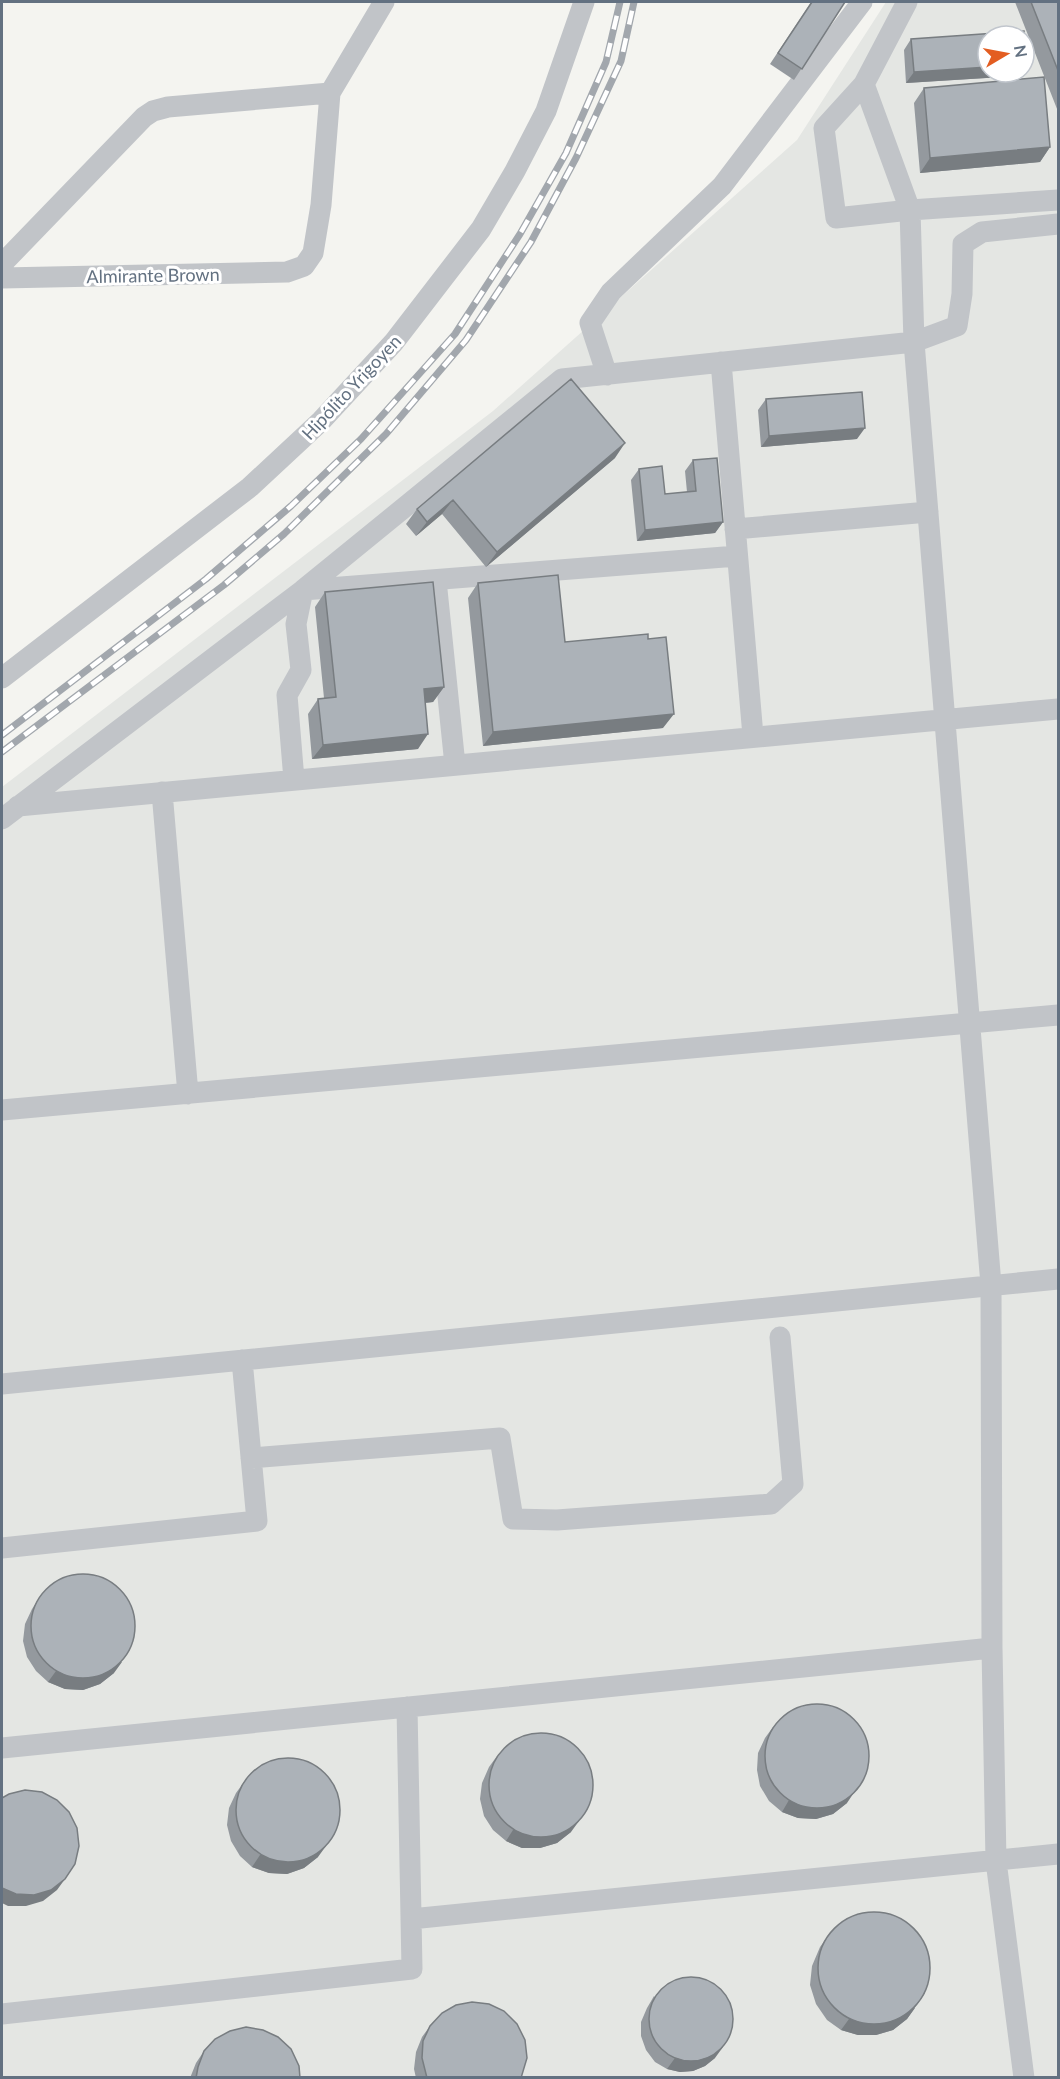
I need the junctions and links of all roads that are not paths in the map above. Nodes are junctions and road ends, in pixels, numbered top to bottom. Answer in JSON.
{"nodes":[{"id":1,"x":384,"y":2,"type":"edge"},
{"id":2,"x":862,"y":2,"type":"edge"},
{"id":3,"x":907,"y":2,"type":"edge"},
{"id":4,"x":579,"y":7,"type":"edge"},
{"id":5,"x":864,"y":84,"type":"junction"},
{"id":6,"x":330,"y":93,"type":"junction"},
{"id":7,"x":1059,"y":200,"type":"edge"},
{"id":8,"x":910,"y":210,"type":"junction"},
{"id":9,"x":1059,"y":224,"type":"edge"},
{"id":10,"x":2,"y":264,"type":"edge"},
{"id":11,"x":2,"y":278,"type":"edge"},
{"id":12,"x":914,"y":342,"type":"junction"},
{"id":13,"x":721,"y":362,"type":"junction"},
{"id":14,"x":608,"y":375,"type":"junction"},
{"id":15,"x":928,"y":512,"type":"junction"},
{"id":16,"x":735,"y":529,"type":"junction"},
{"id":17,"x":737,"y":556,"type":"junction"},
{"id":18,"x":436,"y":580,"type":"junction"},
{"id":19,"x":303,"y":590,"type":"junction"},
{"id":20,"x":2,"y":678,"type":"edge"},
{"id":21,"x":1059,"y":709,"type":"edge"},
{"id":22,"x":945,"y":718,"type":"junction"},
{"id":23,"x":753,"y":736,"type":"junction"},
{"id":24,"x":454,"y":765,"type":"junction"},
{"id":25,"x":294,"y":780,"type":"junction"},
{"id":26,"x":162,"y":792,"type":"junction"},
{"id":27,"x":10,"y":812,"type":"edge"},
{"id":28,"x":1059,"y":1015,"type":"edge"},
{"id":29,"x":971,"y":1023,"type":"junction"},
{"id":30,"x":188,"y":1094,"type":"junction"},
{"id":31,"x":2,"y":1110,"type":"edge"},
{"id":32,"x":1059,"y":1279,"type":"edge"},
{"id":33,"x":991,"y":1285,"type":"junction"},
{"id":34,"x":780,"y":1337,"type":"dead end"},
{"id":35,"x":242,"y":1360,"type":"junction"},
{"id":36,"x":2,"y":1384,"type":"edge"},
{"id":37,"x":251,"y":1458,"type":"junction"},
{"id":38,"x":2,"y":1548,"type":"edge"},
{"id":39,"x":992,"y":1648,"type":"junction"},
{"id":40,"x":407,"y":1707,"type":"junction"},
{"id":41,"x":2,"y":1748,"type":"edge"},
{"id":42,"x":1059,"y":1854,"type":"edge"},
{"id":43,"x":996,"y":1861,"type":"junction"},
{"id":44,"x":411,"y":1919,"type":"junction"},
{"id":45,"x":2,"y":2014,"type":"edge"},
{"id":46,"x":1024,"y":2078,"type":"edge"}],
"edges":[{"from":1,"to":6,"type":"street"},
{"from":2,"to":14,"type":"street"},
{"from":3,"to":5,"type":"street"},
{"from":4,"to":20,"type":"street","name":"Hipólito Yrigoyen"},
{"from":5,"to":8,"type":"street"},
{"from":5,"to":8,"type":"street"},
{"from":6,"to":10,"type":"street"},
{"from":6,"to":11,"type":"street","name":"Almirante Brown"},
{"from":7,"to":8,"type":"street"},
{"from":8,"to":12,"type":"street"},
{"from":9,"to":12,"type":"street"},
{"from":12,"to":13,"type":"street"},
{"from":12,"to":15,"type":"street"},
{"from":13,"to":14,"type":"street"},
{"from":13,"to":16,"type":"street"},
{"from":14,"to":19,"type":"street"},
{"from":15,"to":16,"type":"street"},
{"from":15,"to":22,"type":"street"},
{"from":16,"to":17,"type":"street"},
{"from":17,"to":18,"type":"street"},
{"from":17,"to":23,"type":"street"},
{"from":18,"to":19,"type":"street"},
{"from":18,"to":24,"type":"street"},
{"from":19,"to":25,"type":"street"},
{"from":19,"to":27,"type":"street"},
{"from":21,"to":22,"type":"street"},
{"from":22,"to":23,"type":"street"},
{"from":22,"to":29,"type":"street"},
{"from":23,"to":24,"type":"street"},
{"from":24,"to":25,"type":"street"},
{"from":25,"to":26,"type":"street"},
{"from":26,"to":27,"type":"street"},
{"from":26,"to":30,"type":"street"},
{"from":28,"to":29,"type":"street"},
{"from":29,"to":30,"type":"street"},
{"from":29,"to":33,"type":"street"},
{"from":30,"to":31,"type":"street"},
{"from":32,"to":33,"type":"street"},
{"from":33,"to":35,"type":"street"},
{"from":33,"to":39,"type":"street"},
{"from":34,"to":37,"type":"street"},
{"from":35,"to":36,"type":"street"},
{"from":35,"to":37,"type":"street"},
{"from":37,"to":38,"type":"street"},
{"from":39,"to":40,"type":"street"},
{"from":39,"to":43,"type":"street"},
{"from":40,"to":41,"type":"street"},
{"from":40,"to":44,"type":"street"},
{"from":42,"to":43,"type":"street"},
{"from":43,"to":44,"type":"street"},
{"from":43,"to":46,"type":"street"},
{"from":44,"to":45,"type":"street"}]}
